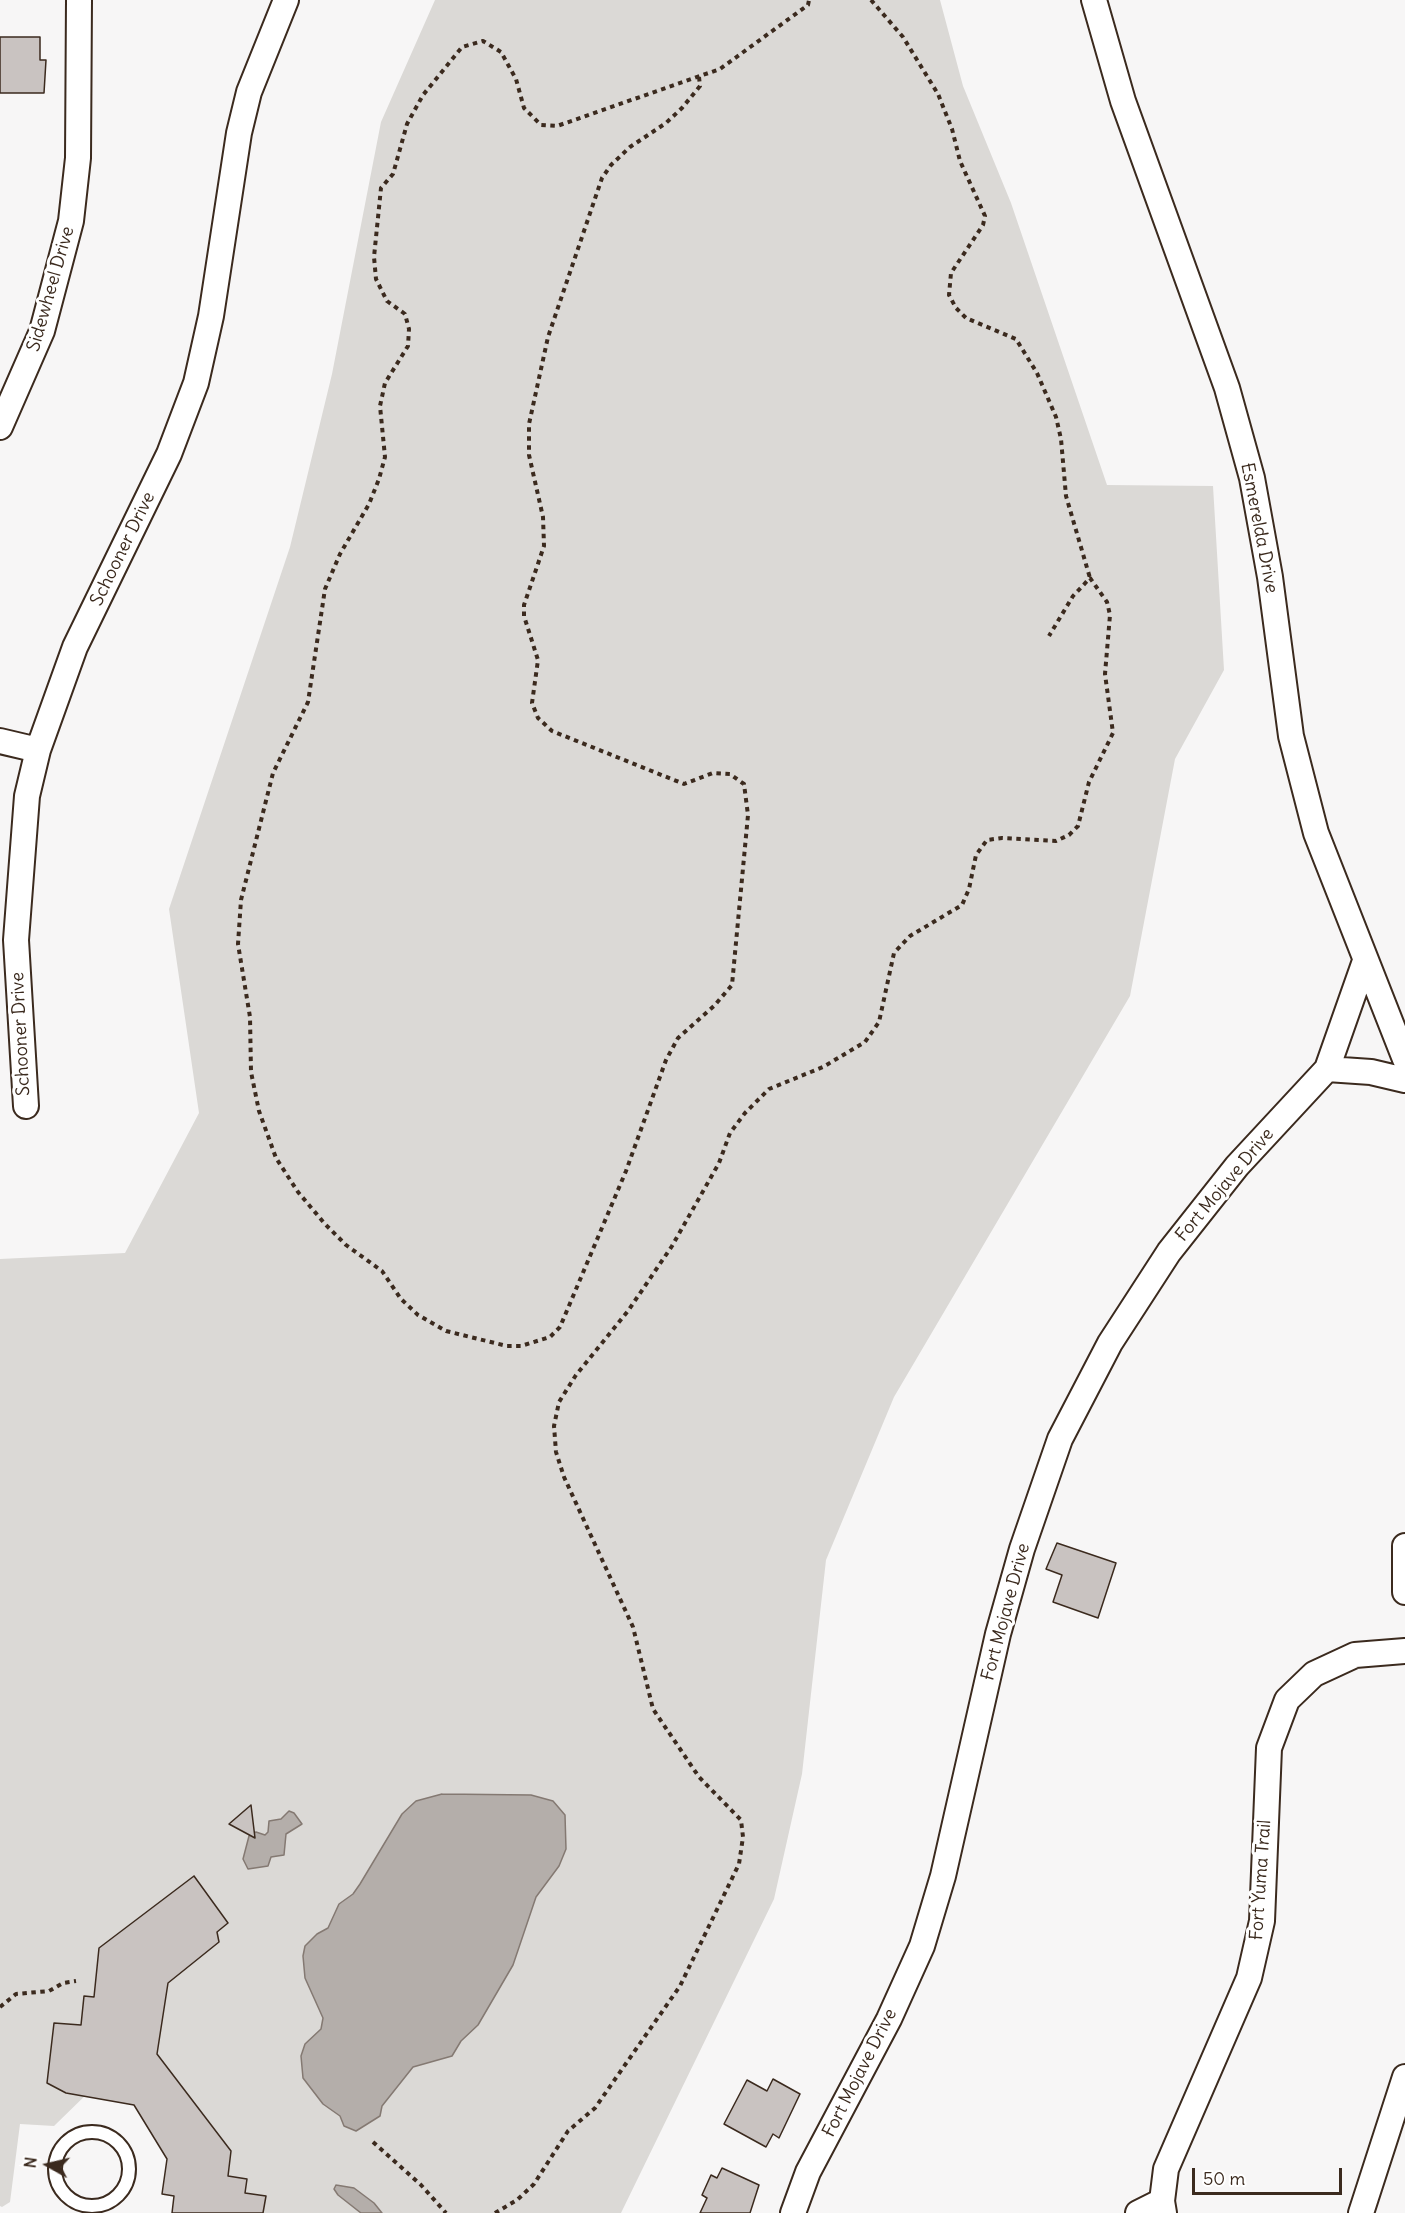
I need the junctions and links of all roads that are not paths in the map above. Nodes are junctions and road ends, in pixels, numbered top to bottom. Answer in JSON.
{"nodes":[{"id":1,"x":79,"y":0,"type":"edge"},
{"id":2,"x":286,"y":0,"type":"edge"},
{"id":3,"x":1094,"y":0,"type":"edge"},
{"id":4,"x":0,"y":427,"type":"edge"},
{"id":5,"x":0,"y":741,"type":"edge"},
{"id":6,"x":38,"y":750,"type":"junction"},
{"id":7,"x":1365,"y":961,"type":"junction"},
{"id":8,"x":1405,"y":1059,"type":"edge"},
{"id":9,"x":1327,"y":1069,"type":"junction"},
{"id":10,"x":1405,"y":1080,"type":"edge"},
{"id":11,"x":26,"y":1106,"type":"dead end"},
{"id":12,"x":1405,"y":1546,"type":"edge"},
{"id":13,"x":1405,"y":1592,"type":"edge"},
{"id":14,"x":1405,"y":1651,"type":"edge"},
{"id":15,"x":1405,"y":2077,"type":"edge"},
{"id":16,"x":1163,"y":2207,"type":"edge"},
{"id":17,"x":97,"y":2210,"type":"edge"},
{"id":18,"x":793,"y":2213,"type":"edge"},
{"id":19,"x":1138,"y":2213,"type":"edge"},
{"id":20,"x":1361,"y":2213,"type":"edge"}],
"edges":[{"from":1,"to":4,"type":"street","name":"Sidewheel Drive"},
{"from":2,"to":6,"type":"street","name":"Schooner Drive"},
{"from":3,"to":7,"type":"street","name":"Esmerelda Drive"},
{"from":5,"to":6,"type":"street"},
{"from":6,"to":11,"type":"street","name":"Schooner Drive"},
{"from":7,"to":8,"type":"street","name":"Esmerelda Drive"},
{"from":7,"to":9,"type":"street"},
{"from":9,"to":10,"type":"street"},
{"from":9,"to":18,"type":"street","name":"Fort Mojave Drive"},
{"from":12,"to":13,"type":"street"},
{"from":14,"to":16,"type":"street","name":"Fort Yuma Trail"},
{"from":15,"to":20,"type":"street"},
{"from":16,"to":19,"type":"street"},
{"from":17,"to":17,"type":"lane"}]}
